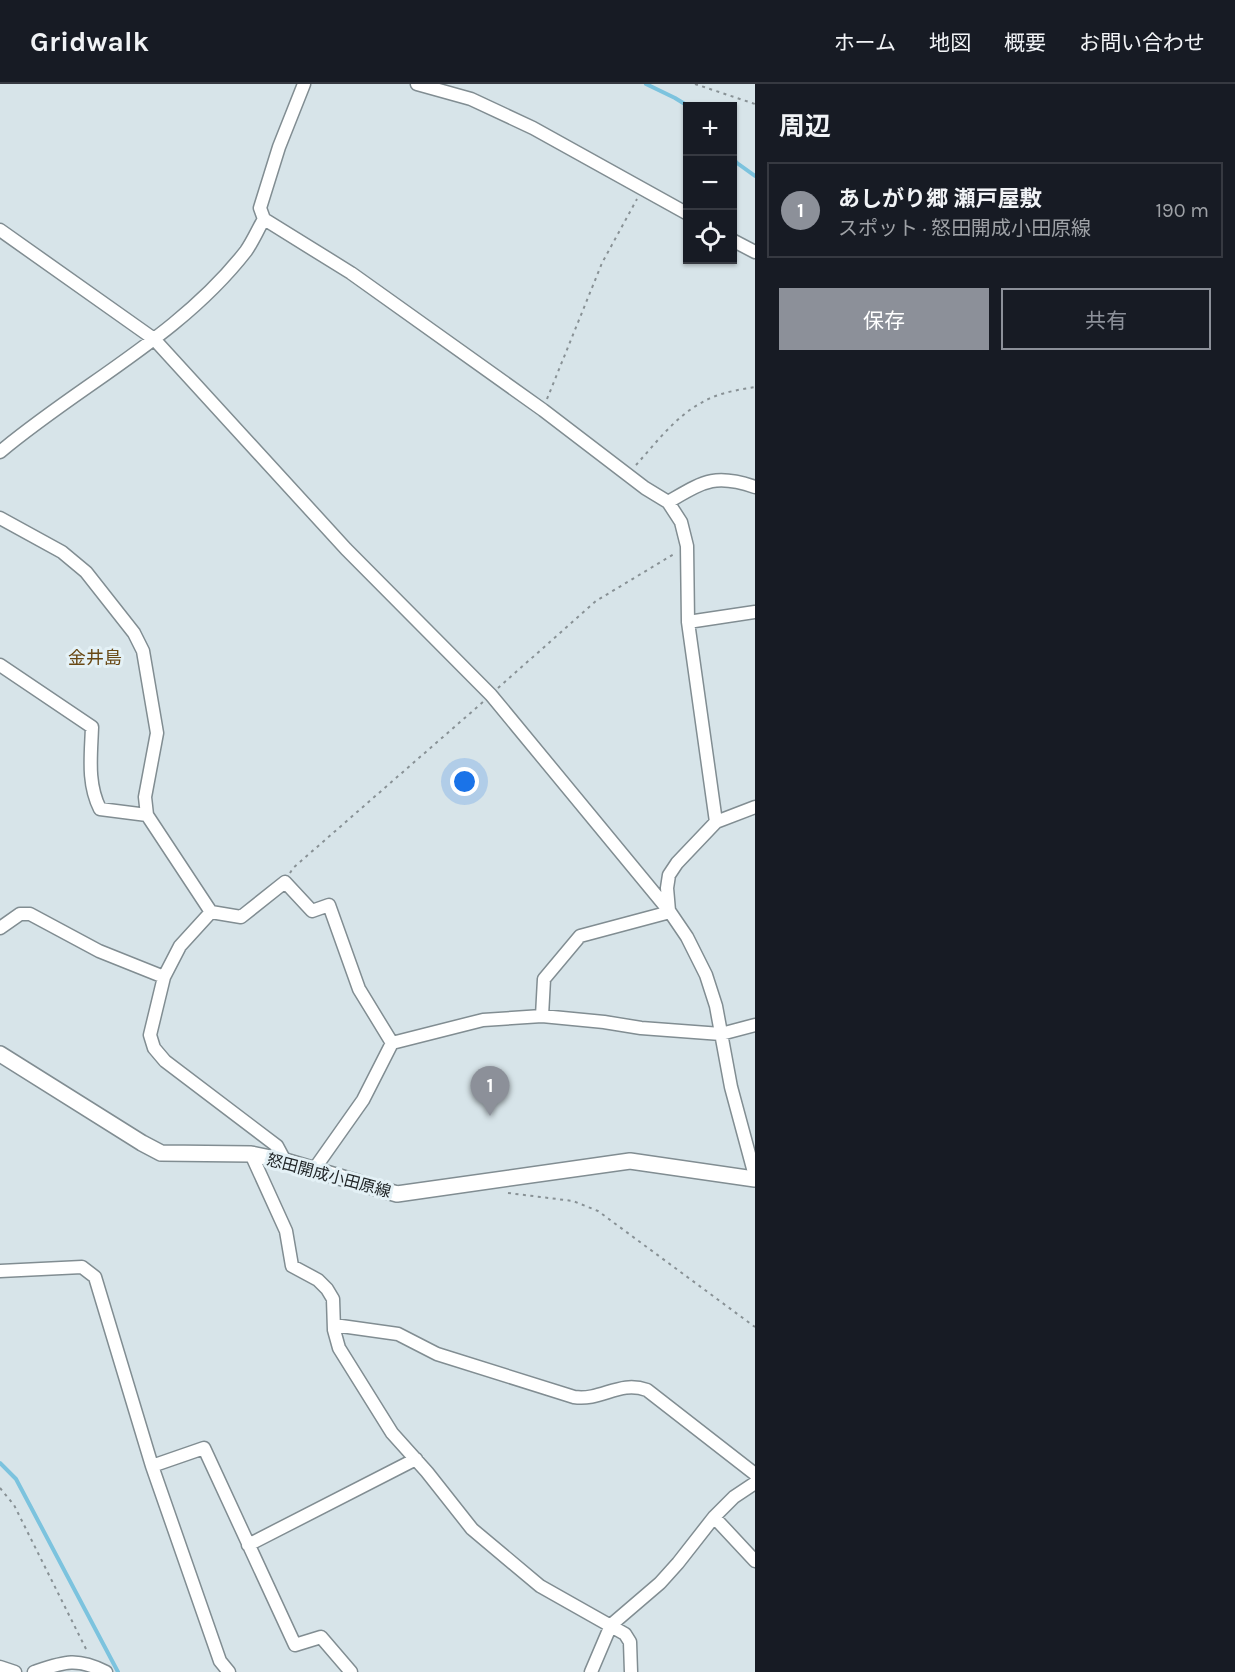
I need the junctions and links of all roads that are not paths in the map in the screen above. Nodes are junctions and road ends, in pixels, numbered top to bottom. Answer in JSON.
{"nodes":[{"id":1,"x":304,"y":84,"type":"edge"},
{"id":2,"x":417,"y":84,"type":"edge"},
{"id":3,"x":683,"y":212,"type":"edge"},
{"id":4,"x":264,"y":219,"type":"junction"},
{"id":5,"x":0,"y":230,"type":"edge"},
{"id":6,"x":737,"y":243,"type":"edge"},
{"id":7,"x":755,"y":252,"type":"edge"},
{"id":8,"x":154,"y":339,"type":"junction"},
{"id":9,"x":0,"y":452,"type":"edge"},
{"id":10,"x":755,"y":487,"type":"edge"},
{"id":11,"x":668,"y":502,"type":"junction"},
{"id":12,"x":0,"y":518,"type":"edge"},
{"id":13,"x":755,"y":612,"type":"edge"},
{"id":14,"x":688,"y":622,"type":"junction"},
{"id":15,"x":0,"y":665,"type":"edge"},
{"id":16,"x":755,"y":807,"type":"edge"},
{"id":17,"x":147,"y":815,"type":"junction"},
{"id":18,"x":717,"y":822,"type":"junction"},
{"id":19,"x":211,"y":912,"type":"junction"},
{"id":20,"x":669,"y":912,"type":"junction"},
{"id":21,"x":0,"y":927,"type":"edge"},
{"id":22,"x":164,"y":977,"type":"junction"},
{"id":23,"x":542,"y":1016,"type":"junction"},
{"id":24,"x":755,"y":1025,"type":"edge"},
{"id":25,"x":721,"y":1034,"type":"junction"},
{"id":26,"x":392,"y":1043,"type":"junction"},
{"id":27,"x":0,"y":1054,"type":"edge"},
{"id":28,"x":251,"y":1154,"type":"junction"},
{"id":29,"x":285,"y":1161,"type":"junction"},
{"id":30,"x":315,"y":1168,"type":"junction"},
{"id":31,"x":755,"y":1178,"type":"edge"},
{"id":32,"x":0,"y":1271,"type":"edge"},
{"id":33,"x":333,"y":1325,"type":"junction"},
{"id":34,"x":416,"y":1459,"type":"junction"},
{"id":35,"x":152,"y":1466,"type":"junction"},
{"id":36,"x":755,"y":1474,"type":"edge"},
{"id":37,"x":755,"y":1483,"type":"edge"},
{"id":38,"x":714,"y":1517,"type":"junction"},
{"id":39,"x":248,"y":1545,"type":"junction"},
{"id":40,"x":755,"y":1561,"type":"edge"},
{"id":41,"x":611,"y":1625,"type":"junction"},
{"id":42,"x":0,"y":1667,"type":"edge"},
{"id":43,"x":15,"y":1672,"type":"edge"},
{"id":44,"x":34,"y":1672,"type":"edge"},
{"id":45,"x":106,"y":1672,"type":"edge"},
{"id":46,"x":229,"y":1672,"type":"edge"},
{"id":47,"x":351,"y":1672,"type":"edge"},
{"id":48,"x":591,"y":1672,"type":"edge"},
{"id":49,"x":631,"y":1672,"type":"edge"}],
"edges":[{"from":1,"to":4,"type":"street"},
{"from":2,"to":3,"type":"street"},
{"from":4,"to":8,"type":"street"},
{"from":4,"to":11,"type":"street"},
{"from":5,"to":8,"type":"street"},
{"from":6,"to":7,"type":"street"},
{"from":8,"to":9,"type":"street"},
{"from":8,"to":20,"type":"street"},
{"from":10,"to":11,"type":"street"},
{"from":11,"to":14,"type":"street"},
{"from":12,"to":17,"type":"street"},
{"from":13,"to":14,"type":"street"},
{"from":14,"to":18,"type":"street"},
{"from":15,"to":17,"type":"street"},
{"from":16,"to":18,"type":"street"},
{"from":17,"to":19,"type":"street"},
{"from":18,"to":20,"type":"street"},
{"from":19,"to":22,"type":"street"},
{"from":19,"to":26,"type":"street"},
{"from":20,"to":23,"type":"street"},
{"from":20,"to":25,"type":"street"},
{"from":21,"to":22,"type":"street"},
{"from":22,"to":29,"type":"street"},
{"from":23,"to":25,"type":"street"},
{"from":23,"to":26,"type":"street"},
{"from":24,"to":25,"type":"street"},
{"from":25,"to":31,"type":"street"},
{"from":26,"to":30,"type":"street"},
{"from":27,"to":28,"type":"main road","name":"怒田開成小田原線"},
{"from":28,"to":29,"type":"main road","name":"怒田開成小田原線"},
{"from":28,"to":33,"type":"street"},
{"from":29,"to":30,"type":"main road","name":"怒田開成小田原線"},
{"from":30,"to":31,"type":"main road","name":"怒田開成小田原線"},
{"from":32,"to":35,"type":"street"},
{"from":33,"to":34,"type":"street"},
{"from":33,"to":36,"type":"street"},
{"from":34,"to":39,"type":"street"},
{"from":34,"to":41,"type":"street"},
{"from":35,"to":39,"type":"street"},
{"from":35,"to":46,"type":"street"},
{"from":37,"to":38,"type":"street"},
{"from":38,"to":40,"type":"street"},
{"from":38,"to":41,"type":"street"},
{"from":39,"to":47,"type":"street"},
{"from":41,"to":48,"type":"street"},
{"from":41,"to":49,"type":"street"},
{"from":42,"to":43,"type":"street"},
{"from":44,"to":45,"type":"street"}]}
